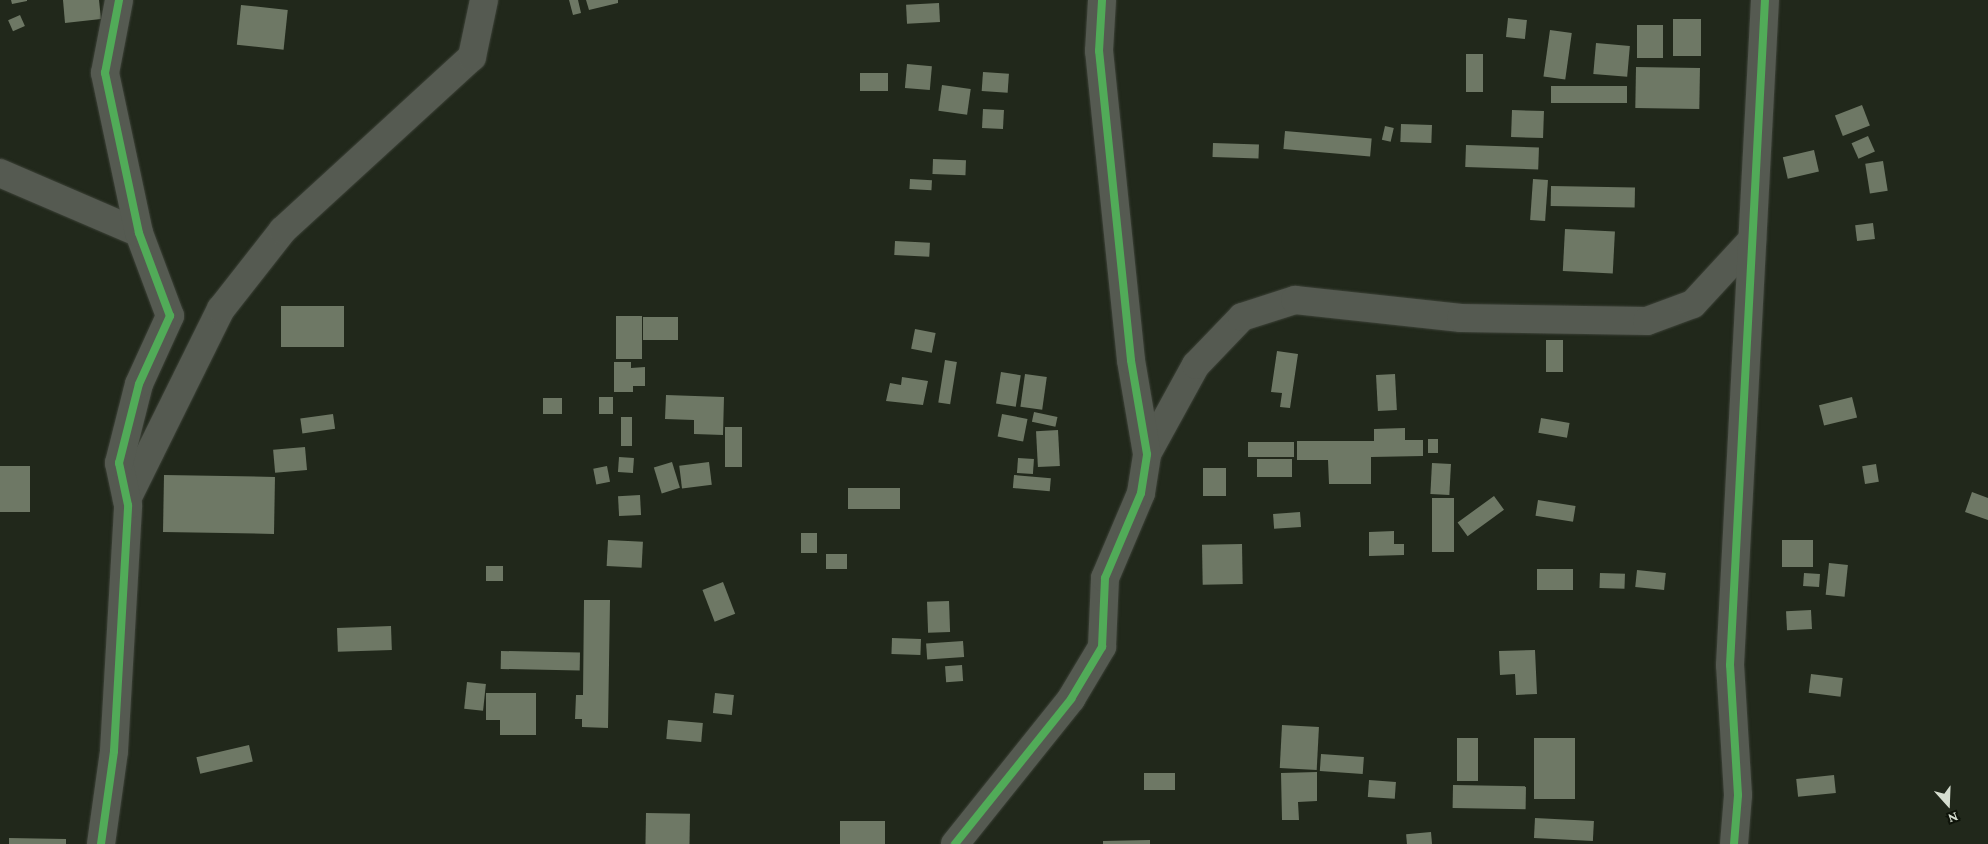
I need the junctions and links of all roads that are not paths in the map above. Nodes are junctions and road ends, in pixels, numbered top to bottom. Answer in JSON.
{"nodes":[{"id":1,"x":119,"y":0,"type":"edge"},
{"id":2,"x":484,"y":0,"type":"edge"},
{"id":3,"x":1102,"y":0,"type":"edge"},
{"id":4,"x":1765,"y":0,"type":"edge"},
{"id":5,"x":0,"y":173,"type":"edge"},
{"id":6,"x":139,"y":233,"type":"junction"},
{"id":7,"x":1752,"y":240,"type":"junction"},
{"id":8,"x":1147,"y":454,"type":"junction"},
{"id":9,"x":126,"y":498,"type":"junction"},
{"id":10,"x":101,"y":844,"type":"edge"},
{"id":11,"x":955,"y":844,"type":"edge"},
{"id":12,"x":1734,"y":844,"type":"edge"}],
"edges":[{"from":1,"to":6,"type":"street"},
{"from":2,"to":9,"type":"street"},
{"from":3,"to":8,"type":"street"},
{"from":4,"to":7,"type":"street"},
{"from":5,"to":6,"type":"street"},
{"from":6,"to":9,"type":"street"},
{"from":7,"to":8,"type":"street"},
{"from":7,"to":12,"type":"street"},
{"from":8,"to":11,"type":"street"},
{"from":9,"to":10,"type":"street"}]}
